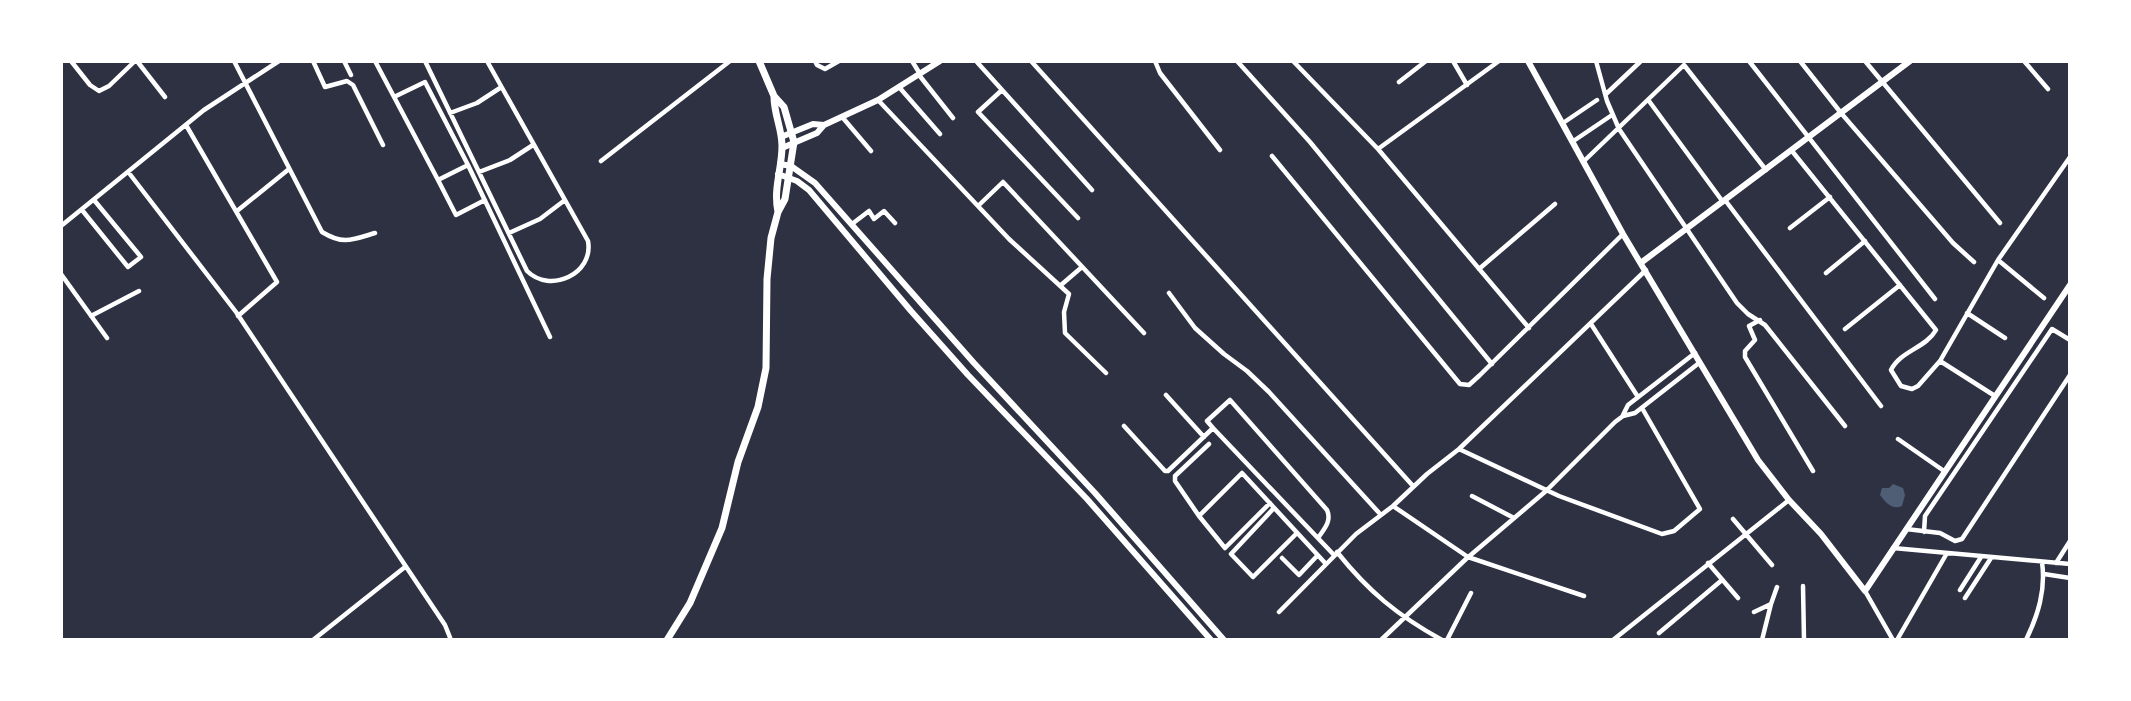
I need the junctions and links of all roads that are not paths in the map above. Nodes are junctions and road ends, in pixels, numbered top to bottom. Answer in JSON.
{"nodes":[{"id":1,"x":71,"y":61,"type":"edge"},
{"id":2,"x":136,"y":61,"type":"edge"},
{"id":3,"x":234,"y":61,"type":"edge"},
{"id":4,"x":313,"y":61,"type":"edge"},
{"id":5,"x":344,"y":61,"type":"edge"},
{"id":6,"x":375,"y":61,"type":"edge"},
{"id":7,"x":487,"y":61,"type":"edge"},
{"id":8,"x":730,"y":61,"type":"edge"},
{"id":9,"x":759,"y":61,"type":"edge"},
{"id":10,"x":815,"y":61,"type":"edge"},
{"id":11,"x":839,"y":61,"type":"edge"},
{"id":12,"x":912,"y":61,"type":"edge"},
{"id":13,"x":940,"y":61,"type":"edge"},
{"id":14,"x":976,"y":61,"type":"edge"},
{"id":15,"x":1031,"y":61,"type":"edge"},
{"id":16,"x":1155,"y":61,"type":"edge"},
{"id":17,"x":1237,"y":61,"type":"edge"},
{"id":18,"x":1293,"y":61,"type":"edge"},
{"id":19,"x":1426,"y":61,"type":"edge"},
{"id":20,"x":1453,"y":61,"type":"edge"},
{"id":21,"x":1499,"y":61,"type":"edge"},
{"id":22,"x":1528,"y":61,"type":"edge"},
{"id":23,"x":1596,"y":61,"type":"edge"},
{"id":24,"x":1641,"y":61,"type":"edge"},
{"id":25,"x":1749,"y":61,"type":"edge"},
{"id":26,"x":1800,"y":61,"type":"edge"},
{"id":27,"x":1865,"y":61,"type":"edge"},
{"id":28,"x":1910,"y":61,"type":"edge"},
{"id":29,"x":2024,"y":61,"type":"edge"},
{"id":30,"x":275,"y":62,"type":"edge"},
{"id":31,"x":426,"y":62,"type":"edge"},
{"id":32,"x":919,"y":74,"type":"junction"},
{"id":33,"x":351,"y":75,"type":"dead end"},
{"id":34,"x":1399,"y":82,"type":"dead end"},
{"id":35,"x":1881,"y":82,"type":"junction"},
{"id":36,"x":244,"y":83,"type":"junction"},
{"id":37,"x":1467,"y":85,"type":"junction"},
{"id":38,"x":899,"y":87,"type":"junction"},
{"id":39,"x":500,"y":88,"type":"junction"},
{"id":40,"x":2048,"y":89,"type":"dead end"},
{"id":41,"x":1002,"y":90,"type":"junction"},
{"id":42,"x":1605,"y":94,"type":"junction"},
{"id":43,"x":774,"y":96,"type":"junction"},
{"id":44,"x":165,"y":97,"type":"dead end"},
{"id":45,"x":394,"y":97,"type":"junction"},
{"id":46,"x":878,"y":100,"type":"junction"},
{"id":47,"x":1597,"y":100,"type":"dead end"},
{"id":48,"x":1648,"y":101,"type":"junction"},
{"id":49,"x":450,"y":113,"type":"junction"},
{"id":50,"x":1841,"y":113,"type":"junction"},
{"id":51,"x":1612,"y":114,"type":"junction"},
{"id":52,"x":843,"y":118,"type":"junction"},
{"id":53,"x":953,"y":118,"type":"dead end"},
{"id":54,"x":1562,"y":124,"type":"junction"},
{"id":55,"x":186,"y":125,"type":"junction"},
{"id":56,"x":824,"y":125,"type":"junction"},
{"id":57,"x":1619,"y":129,"type":"junction"},
{"id":58,"x":793,"y":132,"type":"junction"},
{"id":59,"x":940,"y":134,"type":"dead end"},
{"id":60,"x":781,"y":136,"type":"junction"},
{"id":61,"x":1808,"y":139,"type":"junction"},
{"id":62,"x":1572,"y":142,"type":"junction"},
{"id":63,"x":794,"y":143,"type":"junction"},
{"id":64,"x":383,"y":145,"type":"dead end"},
{"id":65,"x":533,"y":145,"type":"junction"},
{"id":66,"x":782,"y":148,"type":"junction"},
{"id":67,"x":1378,"y":149,"type":"junction"},
{"id":68,"x":1220,"y":150,"type":"dead end"},
{"id":69,"x":1792,"y":150,"type":"junction"},
{"id":70,"x":871,"y":151,"type":"dead end"},
{"id":71,"x":1272,"y":156,"type":"dead end"},
{"id":72,"x":2070,"y":157,"type":"edge"},
{"id":73,"x":601,"y":161,"type":"dead end"},
{"id":74,"x":1583,"y":162,"type":"junction"},
{"id":75,"x":780,"y":164,"type":"junction"},
{"id":76,"x":468,"y":165,"type":"junction"},
{"id":77,"x":791,"y":166,"type":"junction"},
{"id":78,"x":289,"y":169,"type":"junction"},
{"id":79,"x":1766,"y":170,"type":"junction"},
{"id":80,"x":478,"y":172,"type":"junction"},
{"id":81,"x":129,"y":173,"type":"junction"},
{"id":82,"x":778,"y":174,"type":"junction"},
{"id":83,"x":789,"y":178,"type":"junction"},
{"id":84,"x":438,"y":180,"type":"junction"},
{"id":85,"x":815,"y":183,"type":"junction"},
{"id":86,"x":809,"y":190,"type":"junction"},
{"id":87,"x":1092,"y":190,"type":"dead end"},
{"id":88,"x":1830,"y":197,"type":"junction"},
{"id":89,"x":94,"y":200,"type":"junction"},
{"id":90,"x":485,"y":200,"type":"junction"},
{"id":91,"x":565,"y":200,"type":"junction"},
{"id":92,"x":1724,"y":201,"type":"junction"},
{"id":93,"x":1555,"y":204,"type":"dead end"},
{"id":94,"x":978,"y":206,"type":"junction"},
{"id":95,"x":82,"y":210,"type":"junction"},
{"id":96,"x":237,"y":211,"type":"junction"},
{"id":97,"x":778,"y":212,"type":"junction"},
{"id":98,"x":1078,"y":218,"type":"dead end"},
{"id":99,"x":895,"y":223,"type":"dead end"},
{"id":100,"x":2000,"y":223,"type":"dead end"},
{"id":101,"x":852,"y":224,"type":"junction"},
{"id":102,"x":61,"y":226,"type":"edge"},
{"id":103,"x":1687,"y":228,"type":"junction"},
{"id":104,"x":1790,"y":228,"type":"dead end"},
{"id":105,"x":375,"y":233,"type":"dead end"},
{"id":106,"x":509,"y":233,"type":"junction"},
{"id":107,"x":1623,"y":233,"type":"junction"},
{"id":108,"x":1865,"y":241,"type":"junction"},
{"id":109,"x":1998,"y":260,"type":"junction"},
{"id":110,"x":1642,"y":262,"type":"junction"},
{"id":111,"x":1974,"y":262,"type":"dead end"},
{"id":112,"x":1082,"y":267,"type":"junction"},
{"id":113,"x":1479,"y":269,"type":"junction"},
{"id":114,"x":1647,"y":270,"type":"junction"},
{"id":115,"x":1826,"y":272,"type":"dead end"},
{"id":116,"x":61,"y":274,"type":"edge"},
{"id":117,"x":1060,"y":285,"type":"junction"},
{"id":118,"x":1900,"y":285,"type":"junction"},
{"id":119,"x":2069,"y":288,"type":"edge"},
{"id":120,"x":139,"y":291,"type":"dead end"},
{"id":121,"x":1169,"y":293,"type":"dead end"},
{"id":122,"x":2043,"y":298,"type":"dead end"},
{"id":123,"x":1935,"y":299,"type":"dead end"},
{"id":124,"x":1966,"y":313,"type":"junction"},
{"id":125,"x":91,"y":316,"type":"junction"},
{"id":126,"x":238,"y":316,"type":"junction"},
{"id":127,"x":1760,"y":320,"type":"junction"},
{"id":128,"x":1591,"y":324,"type":"junction"},
{"id":129,"x":2044,"y":324,"type":"junction"},
{"id":130,"x":1529,"y":328,"type":"junction"},
{"id":131,"x":1845,"y":329,"type":"dead end"},
{"id":132,"x":2052,"y":329,"type":"junction"},
{"id":133,"x":1144,"y":333,"type":"dead end"},
{"id":134,"x":550,"y":337,"type":"dead end"},
{"id":135,"x":107,"y":338,"type":"dead end"},
{"id":136,"x":2005,"y":338,"type":"dead end"},
{"id":137,"x":2070,"y":340,"type":"edge"},
{"id":138,"x":1695,"y":354,"type":"junction"},
{"id":139,"x":1940,"y":361,"type":"junction"},
{"id":140,"x":1700,"y":362,"type":"junction"},
{"id":141,"x":1492,"y":363,"type":"junction"},
{"id":142,"x":1106,"y":373,"type":"dead end"},
{"id":143,"x":2070,"y":375,"type":"edge"},
{"id":144,"x":1166,"y":395,"type":"dead end"},
{"id":145,"x":1994,"y":396,"type":"junction"},
{"id":146,"x":1638,"y":397,"type":"junction"},
{"id":147,"x":1881,"y":407,"type":"dead end"},
{"id":148,"x":1642,"y":408,"type":"junction"},
{"id":149,"x":1623,"y":416,"type":"junction"},
{"id":150,"x":1124,"y":426,"type":"dead end"},
{"id":151,"x":1845,"y":426,"type":"dead end"},
{"id":152,"x":1213,"y":428,"type":"junction"},
{"id":153,"x":1204,"y":437,"type":"junction"},
{"id":154,"x":1898,"y":439,"type":"dead end"},
{"id":155,"x":1209,"y":444,"type":"dead end"},
{"id":156,"x":1459,"y":449,"type":"junction"},
{"id":157,"x":1813,"y":471,"type":"dead end"},
{"id":158,"x":1944,"y":471,"type":"junction"},
{"id":159,"x":1413,"y":486,"type":"junction"},
{"id":160,"x":1546,"y":491,"type":"junction"},
{"id":161,"x":1472,"y":496,"type":"dead end"},
{"id":162,"x":1789,"y":500,"type":"junction"},
{"id":163,"x":1269,"y":503,"type":"junction"},
{"id":164,"x":1393,"y":506,"type":"junction"},
{"id":165,"x":1274,"y":508,"type":"junction"},
{"id":166,"x":1381,"y":515,"type":"junction"},
{"id":167,"x":1199,"y":516,"type":"junction"},
{"id":168,"x":1514,"y":518,"type":"junction"},
{"id":169,"x":1733,"y":519,"type":"dead end"},
{"id":170,"x":1905,"y":529,"type":"junction"},
{"id":171,"x":1922,"y":531,"type":"junction"},
{"id":172,"x":1297,"y":533,"type":"junction"},
{"id":173,"x":1746,"y":535,"type":"junction"},
{"id":174,"x":1318,"y":538,"type":"junction"},
{"id":175,"x":2070,"y":541,"type":"edge"},
{"id":176,"x":1892,"y":548,"type":"junction"},
{"id":177,"x":1947,"y":553,"type":"junction"},
{"id":178,"x":1335,"y":554,"type":"junction"},
{"id":179,"x":1317,"y":556,"type":"junction"},
{"id":180,"x":1981,"y":556,"type":"junction"},
{"id":181,"x":1468,"y":557,"type":"junction"},
{"id":182,"x":1283,"y":558,"type":"dead end"},
{"id":183,"x":1991,"y":558,"type":"junction"},
{"id":184,"x":2042,"y":562,"type":"junction"},
{"id":185,"x":1708,"y":563,"type":"junction"},
{"id":186,"x":2056,"y":563,"type":"junction"},
{"id":187,"x":1326,"y":564,"type":"junction"},
{"id":188,"x":2070,"y":564,"type":"edge"},
{"id":189,"x":1772,"y":565,"type":"dead end"},
{"id":190,"x":405,"y":567,"type":"junction"},
{"id":191,"x":2044,"y":574,"type":"junction"},
{"id":192,"x":2070,"y":578,"type":"edge"},
{"id":193,"x":1722,"y":580,"type":"junction"},
{"id":194,"x":1804,"y":586,"type":"dead end"},
{"id":195,"x":1777,"y":587,"type":"dead end"},
{"id":196,"x":1960,"y":590,"type":"dead end"},
{"id":197,"x":1865,"y":591,"type":"junction"},
{"id":198,"x":1471,"y":593,"type":"dead end"},
{"id":199,"x":1584,"y":596,"type":"dead end"},
{"id":200,"x":1738,"y":598,"type":"dead end"},
{"id":201,"x":1965,"y":598,"type":"dead end"},
{"id":202,"x":1771,"y":604,"type":"junction"},
{"id":203,"x":1279,"y":612,"type":"dead end"},
{"id":204,"x":1754,"y":612,"type":"dead end"},
{"id":205,"x":1403,"y":618,"type":"junction"},
{"id":206,"x":1659,"y":633,"type":"dead end"},
{"id":207,"x":313,"y":640,"type":"edge"},
{"id":208,"x":451,"y":640,"type":"edge"},
{"id":209,"x":667,"y":640,"type":"edge"},
{"id":210,"x":1211,"y":640,"type":"edge"},
{"id":211,"x":1224,"y":640,"type":"edge"},
{"id":212,"x":1381,"y":640,"type":"edge"},
{"id":213,"x":1442,"y":640,"type":"edge"},
{"id":214,"x":1447,"y":640,"type":"edge"},
{"id":215,"x":1613,"y":640,"type":"edge"},
{"id":216,"x":1762,"y":640,"type":"edge"},
{"id":217,"x":1804,"y":640,"type":"edge"},
{"id":218,"x":1895,"y":640,"type":"edge"},
{"id":219,"x":2026,"y":640,"type":"edge"}],
"edges":[{"from":1,"to":2,"type":"street"},
{"from":2,"to":44,"type":"street"},
{"from":3,"to":36,"type":"street"},
{"from":4,"to":64,"type":"street"},
{"from":5,"to":33,"type":"street"},
{"from":6,"to":45,"type":"street"},
{"from":7,"to":39,"type":"street"},
{"from":8,"to":73,"type":"street"},
{"from":9,"to":43,"type":"main road"},
{"from":10,"to":11,"type":"street"},
{"from":12,"to":32,"type":"street"},
{"from":13,"to":32,"type":"street"},
{"from":14,"to":41,"type":"street"},
{"from":15,"to":159,"type":"street"},
{"from":16,"to":68,"type":"street"},
{"from":17,"to":141,"type":"street"},
{"from":18,"to":67,"type":"street"},
{"from":19,"to":34,"type":"street"},
{"from":20,"to":37,"type":"street"},
{"from":21,"to":37,"type":"street"},
{"from":22,"to":54,"type":"street"},
{"from":23,"to":42,"type":"street"},
{"from":24,"to":42,"type":"street"},
{"from":25,"to":61,"type":"street"},
{"from":26,"to":50,"type":"street"},
{"from":27,"to":35,"type":"street"},
{"from":28,"to":35,"type":"street"},
{"from":29,"to":40,"type":"street"},
{"from":30,"to":36,"type":"street"},
{"from":31,"to":49,"type":"street"},
{"from":32,"to":38,"type":"street"},
{"from":32,"to":53,"type":"street"},
{"from":35,"to":50,"type":"street"},
{"from":35,"to":100,"type":"street"},
{"from":36,"to":55,"type":"street"},
{"from":36,"to":78,"type":"street"},
{"from":37,"to":67,"type":"street"},
{"from":38,"to":46,"type":"street"},
{"from":38,"to":59,"type":"street"},
{"from":39,"to":49,"type":"street"},
{"from":39,"to":65,"type":"street"},
{"from":41,"to":87,"type":"street"},
{"from":41,"to":98,"type":"street"},
{"from":42,"to":51,"type":"street"},
{"from":43,"to":58,"type":"main road"},
{"from":43,"to":60,"type":"main road"},
{"from":45,"to":76,"type":"street"},
{"from":45,"to":84,"type":"street"},
{"from":46,"to":52,"type":"street"},
{"from":46,"to":94,"type":"street"},
{"from":47,"to":54,"type":"street"},
{"from":48,"to":57,"type":"street"},
{"from":48,"to":79,"type":"street"},
{"from":48,"to":92,"type":"street"},
{"from":49,"to":80,"type":"street"},
{"from":50,"to":61,"type":"street"},
{"from":50,"to":111,"type":"street"},
{"from":51,"to":57,"type":"street"},
{"from":51,"to":62,"type":"street"},
{"from":52,"to":56,"type":"street"},
{"from":52,"to":70,"type":"street"},
{"from":54,"to":62,"type":"street"},
{"from":55,"to":81,"type":"street"},
{"from":55,"to":96,"type":"street"},
{"from":56,"to":58,"type":"street"},
{"from":56,"to":63,"type":"street"},
{"from":57,"to":74,"type":"street"},
{"from":57,"to":103,"type":"street"},
{"from":58,"to":60,"type":"street"},
{"from":58,"to":63,"type":"main road"},
{"from":60,"to":66,"type":"main road"},
{"from":61,"to":69,"type":"street"},
{"from":61,"to":123,"type":"street"},
{"from":62,"to":74,"type":"street"},
{"from":63,"to":66,"type":"street"},
{"from":63,"to":77,"type":"main road"},
{"from":65,"to":80,"type":"street"},
{"from":65,"to":91,"type":"street"},
{"from":66,"to":75,"type":"main road"},
{"from":67,"to":113,"type":"street"},
{"from":69,"to":79,"type":"street"},
{"from":69,"to":88,"type":"street"},
{"from":71,"to":141,"type":"street"},
{"from":72,"to":109,"type":"street"},
{"from":74,"to":107,"type":"street"},
{"from":75,"to":77,"type":"street"},
{"from":75,"to":82,"type":"main road"},
{"from":76,"to":84,"type":"street"},
{"from":76,"to":90,"type":"street"},
{"from":77,"to":83,"type":"main road"},
{"from":77,"to":85,"type":"street"},
{"from":78,"to":96,"type":"street"},
{"from":78,"to":105,"type":"street"},
{"from":79,"to":92,"type":"street"},
{"from":80,"to":106,"type":"street"},
{"from":81,"to":89,"type":"street"},
{"from":81,"to":126,"type":"street"},
{"from":82,"to":83,"type":"street"},
{"from":82,"to":97,"type":"main road"},
{"from":83,"to":86,"type":"street"},
{"from":83,"to":97,"type":"main road"},
{"from":84,"to":90,"type":"street"},
{"from":85,"to":86,"type":"street"},
{"from":85,"to":101,"type":"street"},
{"from":86,"to":210,"type":"street"},
{"from":88,"to":104,"type":"street"},
{"from":88,"to":108,"type":"street"},
{"from":89,"to":95,"type":"street"},
{"from":89,"to":95,"type":"street"},
{"from":90,"to":134,"type":"street"},
{"from":91,"to":106,"type":"street"},
{"from":91,"to":106,"type":"street"},
{"from":92,"to":103,"type":"street"},
{"from":92,"to":147,"type":"street"},
{"from":93,"to":113,"type":"street"},
{"from":94,"to":112,"type":"street"},
{"from":94,"to":117,"type":"street"},
{"from":95,"to":102,"type":"street"},
{"from":96,"to":126,"type":"street"},
{"from":97,"to":209,"type":"main road"},
{"from":99,"to":101,"type":"street"},
{"from":101,"to":211,"type":"street"},
{"from":103,"to":110,"type":"street"},
{"from":103,"to":127,"type":"street"},
{"from":107,"to":110,"type":"street"},
{"from":107,"to":130,"type":"street"},
{"from":108,"to":115,"type":"street"},
{"from":108,"to":118,"type":"street"},
{"from":109,"to":122,"type":"street"},
{"from":109,"to":124,"type":"street"},
{"from":110,"to":114,"type":"street"},
{"from":112,"to":117,"type":"street"},
{"from":112,"to":133,"type":"street"},
{"from":113,"to":130,"type":"street"},
{"from":114,"to":128,"type":"street"},
{"from":114,"to":138,"type":"street"},
{"from":116,"to":125,"type":"street"},
{"from":117,"to":142,"type":"street"},
{"from":118,"to":131,"type":"street"},
{"from":118,"to":139,"type":"street"},
{"from":119,"to":129,"type":"street"},
{"from":120,"to":125,"type":"street"},
{"from":121,"to":166,"type":"street"},
{"from":124,"to":136,"type":"street"},
{"from":124,"to":139,"type":"street"},
{"from":125,"to":135,"type":"street"},
{"from":126,"to":190,"type":"street"},
{"from":127,"to":151,"type":"street"},
{"from":127,"to":157,"type":"street"},
{"from":128,"to":146,"type":"street"},
{"from":128,"to":156,"type":"street"},
{"from":129,"to":132,"type":"street"},
{"from":129,"to":145,"type":"street"},
{"from":130,"to":141,"type":"street"},
{"from":132,"to":137,"type":"street"},
{"from":132,"to":171,"type":"street"},
{"from":138,"to":140,"type":"street"},
{"from":138,"to":146,"type":"street"},
{"from":139,"to":145,"type":"street"},
{"from":140,"to":148,"type":"street"},
{"from":140,"to":162,"type":"street"},
{"from":143,"to":171,"type":"street"},
{"from":144,"to":153,"type":"street"},
{"from":145,"to":158,"type":"street"},
{"from":146,"to":149,"type":"street"},
{"from":148,"to":149,"type":"street"},
{"from":148,"to":160,"type":"street"},
{"from":149,"to":160,"type":"street"},
{"from":150,"to":153,"type":"street"},
{"from":152,"to":153,"type":"street"},
{"from":152,"to":174,"type":"street"},
{"from":152,"to":174,"type":"street"},
{"from":154,"to":158,"type":"street"},
{"from":155,"to":167,"type":"street"},
{"from":156,"to":159,"type":"street"},
{"from":156,"to":160,"type":"street"},
{"from":158,"to":170,"type":"street"},
{"from":159,"to":164,"type":"street"},
{"from":160,"to":168,"type":"street"},
{"from":161,"to":168,"type":"street"},
{"from":162,"to":173,"type":"street"},
{"from":162,"to":197,"type":"street"},
{"from":163,"to":165,"type":"street"},
{"from":163,"to":167,"type":"street"},
{"from":163,"to":167,"type":"street"},
{"from":164,"to":166,"type":"street"},
{"from":164,"to":181,"type":"street"},
{"from":165,"to":172,"type":"street"},
{"from":165,"to":172,"type":"street"},
{"from":166,"to":178,"type":"street"},
{"from":168,"to":181,"type":"street"},
{"from":169,"to":173,"type":"street"},
{"from":170,"to":171,"type":"street"},
{"from":170,"to":176,"type":"street"},
{"from":172,"to":179,"type":"street"},
{"from":173,"to":185,"type":"street"},
{"from":173,"to":189,"type":"street"},
{"from":174,"to":178,"type":"street"},
{"from":175,"to":186,"type":"street"},
{"from":176,"to":177,"type":"street"},
{"from":176,"to":197,"type":"street"},
{"from":177,"to":180,"type":"street"},
{"from":177,"to":218,"type":"street"},
{"from":178,"to":187,"type":"street"},
{"from":178,"to":205,"type":"street"},
{"from":179,"to":182,"type":"street"},
{"from":179,"to":187,"type":"street"},
{"from":180,"to":183,"type":"street"},
{"from":180,"to":196,"type":"street"},
{"from":181,"to":199,"type":"street"},
{"from":181,"to":205,"type":"street"},
{"from":183,"to":184,"type":"street"},
{"from":183,"to":201,"type":"street"},
{"from":184,"to":186,"type":"street"},
{"from":184,"to":191,"type":"street"},
{"from":185,"to":193,"type":"street"},
{"from":185,"to":215,"type":"street"},
{"from":186,"to":188,"type":"street"},
{"from":187,"to":203,"type":"street"},
{"from":190,"to":207,"type":"street"},
{"from":190,"to":208,"type":"street"},
{"from":191,"to":192,"type":"street"},
{"from":191,"to":219,"type":"street"},
{"from":193,"to":200,"type":"street"},
{"from":193,"to":206,"type":"street"},
{"from":194,"to":217,"type":"street"},
{"from":195,"to":202,"type":"street"},
{"from":197,"to":218,"type":"street"},
{"from":198,"to":214,"type":"street"},
{"from":202,"to":204,"type":"street"},
{"from":202,"to":216,"type":"street"},
{"from":205,"to":212,"type":"street"},
{"from":205,"to":213,"type":"street"}]}
